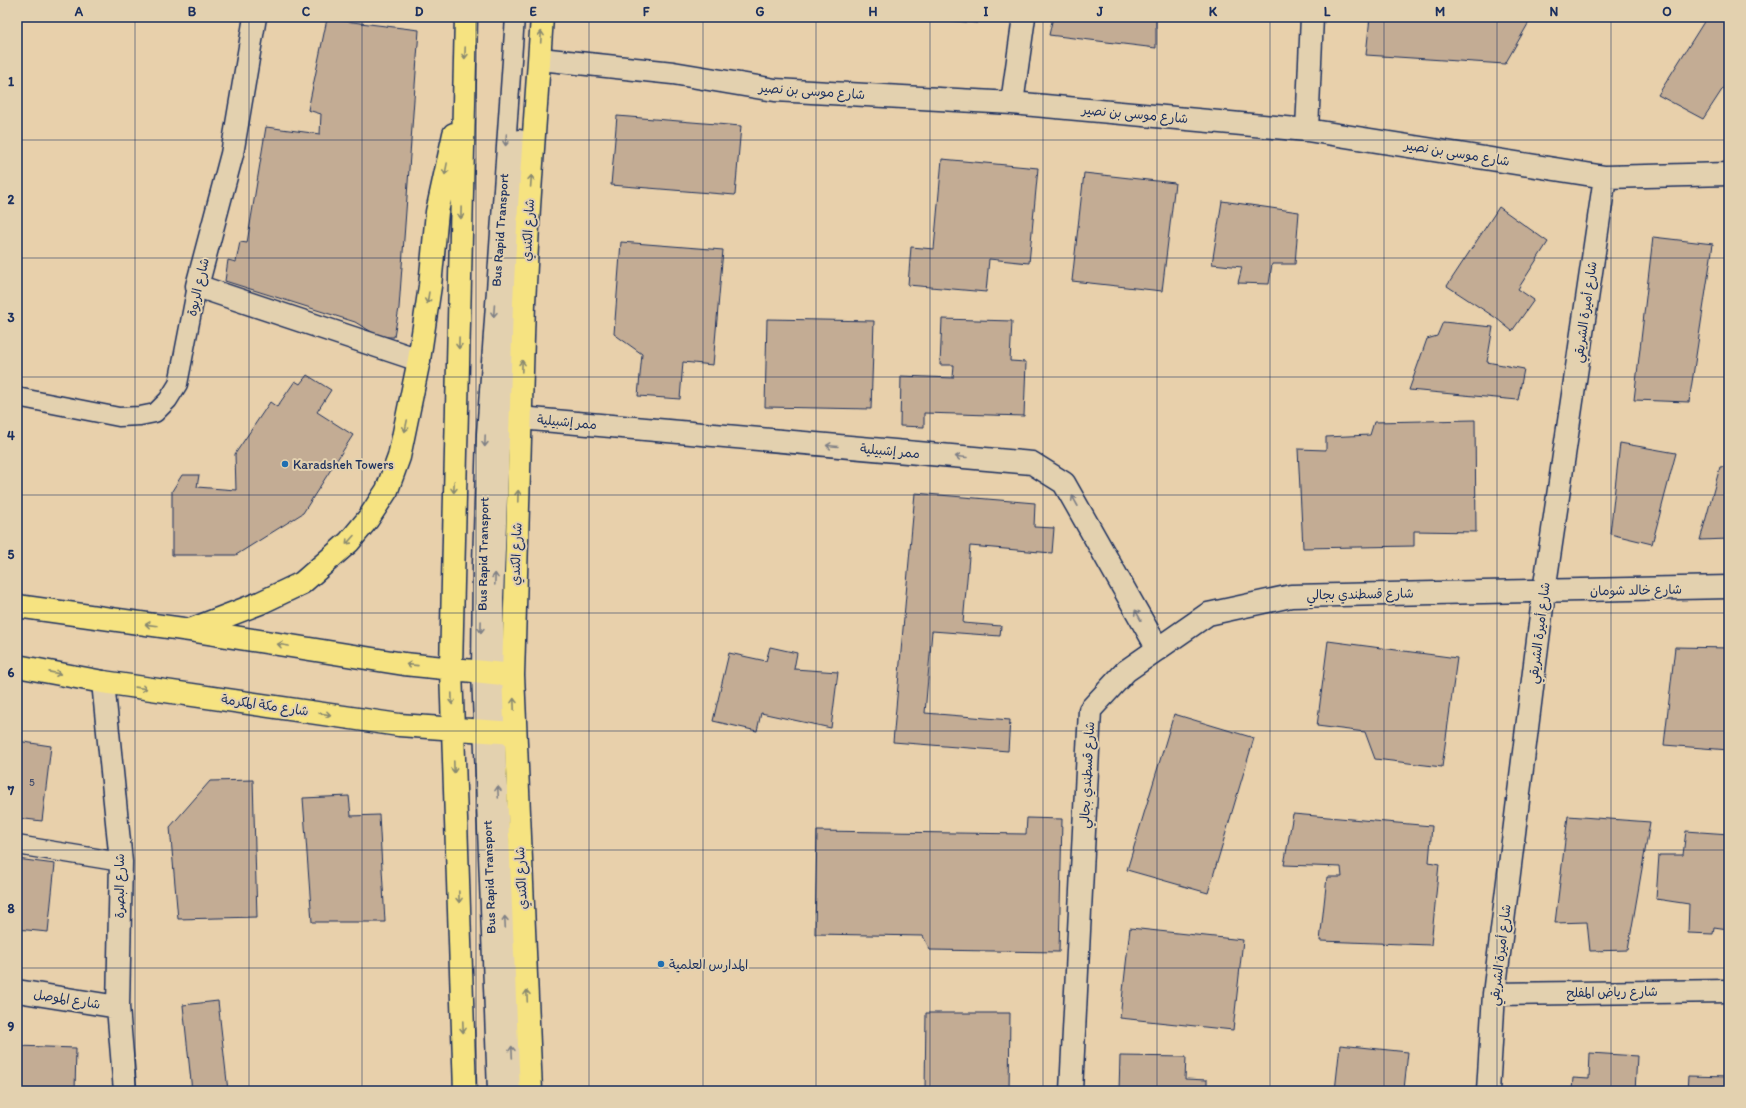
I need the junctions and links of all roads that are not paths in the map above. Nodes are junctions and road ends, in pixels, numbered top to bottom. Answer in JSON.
{"nodes":[{"id":1,"x":256,"y":17,"type":"edge"},
{"id":2,"x":466,"y":17,"type":"edge"},
{"id":3,"x":515,"y":17,"type":"edge"},
{"id":4,"x":526,"y":17,"type":"edge"},
{"id":5,"x":542,"y":17,"type":"edge"},
{"id":6,"x":1024,"y":17,"type":"edge"},
{"id":7,"x":1312,"y":17,"type":"edge"},
{"id":8,"x":540,"y":59,"type":"junction"},
{"id":9,"x":464,"y":90,"type":"junction"},
{"id":10,"x":1012,"y":103,"type":"junction"},
{"id":11,"x":1307,"y":130,"type":"junction"},
{"id":12,"x":1729,"y":174,"type":"edge"},
{"id":13,"x":1605,"y":177,"type":"junction"},
{"id":14,"x":197,"y":286,"type":"junction"},
{"id":15,"x":419,"y":360,"type":"junction"},
{"id":16,"x":17,"y":397,"type":"edge"},
{"id":17,"x":520,"y":418,"type":"junction"},
{"id":18,"x":1729,"y":587,"type":"edge"},
{"id":19,"x":1544,"y":591,"type":"junction"},
{"id":20,"x":17,"y":606,"type":"edge"},
{"id":21,"x":190,"y":630,"type":"junction"},
{"id":22,"x":1158,"y":649,"type":"junction"},
{"id":23,"x":17,"y":666,"type":"edge"},
{"id":24,"x":451,"y":669,"type":"junction"},
{"id":25,"x":496,"y":673,"type":"junction"},
{"id":26,"x":102,"y":682,"type":"junction"},
{"id":27,"x":453,"y":728,"type":"junction"},
{"id":28,"x":498,"y":731,"type":"junction"},
{"id":29,"x":17,"y":845,"type":"edge"},
{"id":30,"x":121,"y":862,"type":"junction"},
{"id":31,"x":17,"y":991,"type":"edge"},
{"id":32,"x":1729,"y":991,"type":"edge"},
{"id":33,"x":1494,"y":994,"type":"junction"},
{"id":34,"x":118,"y":1007,"type":"junction"},
{"id":35,"x":125,"y":1091,"type":"edge"},
{"id":36,"x":465,"y":1091,"type":"edge"},
{"id":37,"x":498,"y":1091,"type":"edge"},
{"id":38,"x":514,"y":1091,"type":"edge"},
{"id":39,"x":532,"y":1091,"type":"edge"},
{"id":40,"x":1071,"y":1091,"type":"edge"},
{"id":41,"x":1488,"y":1091,"type":"edge"}],
"edges":[{"from":1,"to":14,"type":"street","name":"شارع الربوة"},
{"from":2,"to":9,"type":"main road","one_way":true},
{"from":3,"to":25,"type":"lane","name":"Bus Rapid Transport","one_way":true},
{"from":25,"to":4,"type":"lane","name":"Bus Rapid Transport","one_way":true},
{"from":8,"to":5,"type":"main road","name":"شارع الكندي","one_way":true},
{"from":6,"to":10,"type":"street"},
{"from":7,"to":11,"type":"street"},
{"from":8,"to":10,"type":"street","name":"شارع موسى بن نصير"},
{"from":17,"to":8,"type":"main road","name":"شارع الكندي","one_way":true},
{"from":9,"to":15,"type":"main road","one_way":true},
{"from":9,"to":24,"type":"main road","one_way":true},
{"from":10,"to":11,"type":"street","name":"شارع موسى بن نصير"},
{"from":11,"to":13,"type":"street","name":"شارع موسى بن نصير"},
{"from":12,"to":13,"type":"street","name":"شارع موسى بن نصير"},
{"from":13,"to":19,"type":"street","name":"شارع أميرة الشريقي"},
{"from":14,"to":15,"type":"street"},
{"from":14,"to":16,"type":"lane","name":"شارع الربوة"},
{"from":15,"to":21,"type":"main road","one_way":true},
{"from":22,"to":17,"type":"street","name":"ممر إشبيلية","one_way":true},
{"from":25,"to":17,"type":"main road","name":"شارع الكندي","one_way":true},
{"from":18,"to":19,"type":"street","name":"شارع خالد شومان"},
{"from":19,"to":22,"type":"street","name":"شارع قسطندي بجالي"},
{"from":19,"to":33,"type":"street","name":"شارع أميرة الشريقي"},
{"from":21,"to":20,"type":"main road","one_way":true},
{"from":24,"to":21,"type":"main road","one_way":true},
{"from":22,"to":40,"type":"street","name":"شارع قسطندي بجالي"},
{"from":23,"to":26,"type":"main road","name":"شارع مكة المكرمة","one_way":true},
{"from":24,"to":25,"type":"main road"},
{"from":24,"to":27,"type":"main road","one_way":true},
{"from":28,"to":25,"type":"main road","name":"شارع الكندي","one_way":true},
{"from":25,"to":28,"type":"lane","name":"Bus Rapid Transport"},
{"from":26,"to":27,"type":"main road","name":"شارع مكة المكرمة","one_way":true},
{"from":26,"to":30,"type":"street","name":"شارع البصرة"},
{"from":27,"to":28,"type":"main road","name":"شارع مكة المكرمة"},
{"from":27,"to":36,"type":"main road","one_way":true},
{"from":28,"to":37,"type":"lane","name":"Bus Rapid Transport"},
{"from":38,"to":28,"type":"lane","name":"Bus Rapid Transport","one_way":true},
{"from":39,"to":28,"type":"main road","name":"شارع الكندي","one_way":true},
{"from":29,"to":30,"type":"lane"},
{"from":30,"to":34,"type":"street","name":"شارع البصرة"},
{"from":31,"to":34,"type":"street","name":"شارع الموصل"},
{"from":32,"to":33,"type":"street","name":"شارع رياض المفلح"},
{"from":33,"to":41,"type":"street","name":"شارع أميرة الشريقي"},
{"from":34,"to":35,"type":"street","name":"شارع البصرة"}]}
